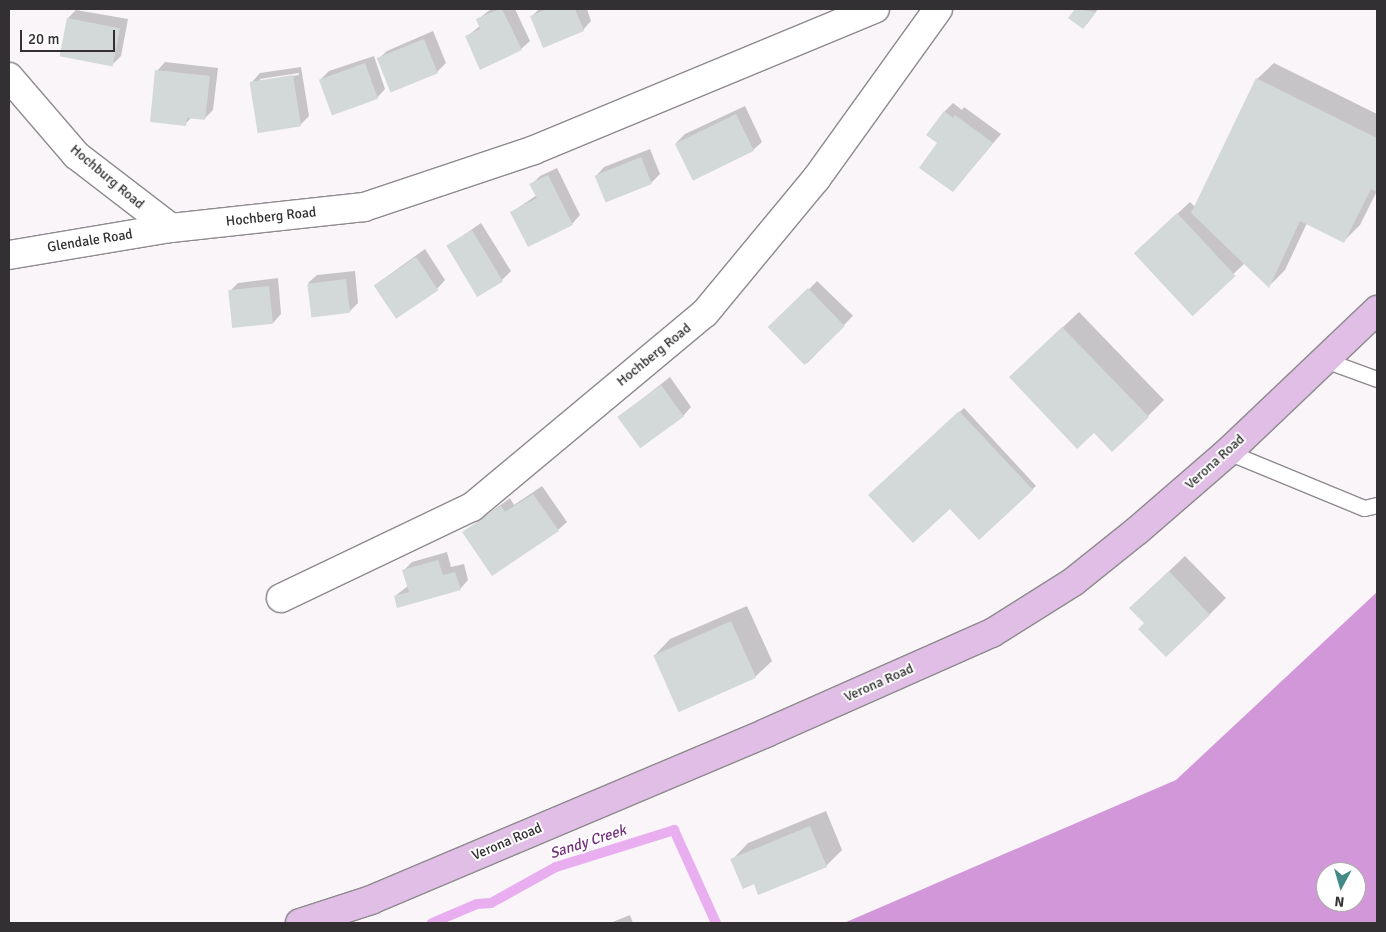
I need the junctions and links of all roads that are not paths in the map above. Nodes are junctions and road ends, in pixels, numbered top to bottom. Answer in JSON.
{"nodes":[{"id":1,"x":875,"y":9,"type":"edge"},
{"id":2,"x":938,"y":9,"type":"edge"},
{"id":3,"x":9,"y":76,"type":"edge"},
{"id":4,"x":171,"y":228,"type":"junction"},
{"id":5,"x":9,"y":254,"type":"edge"},
{"id":6,"x":1377,"y":310,"type":"edge"},
{"id":7,"x":1325,"y":360,"type":"junction"},
{"id":8,"x":1377,"y":379,"type":"edge"},
{"id":9,"x":1228,"y":452,"type":"junction"},
{"id":10,"x":1377,"y":505,"type":"edge"},
{"id":11,"x":281,"y":598,"type":"dead end"},
{"id":12,"x":300,"y":923,"type":"edge"}],
"edges":[{"from":1,"to":4,"type":"street","name":"Hochberg Road"},
{"from":2,"to":11,"type":"street","name":"Hochberg Road"},
{"from":3,"to":4,"type":"street","name":"Hochburg Road"},
{"from":4,"to":5,"type":"street","name":"Glendale Road"},
{"from":6,"to":7,"type":"main road","name":"Verona Road"},
{"from":7,"to":8,"type":"lane"},
{"from":7,"to":9,"type":"main road","name":"Verona Road"},
{"from":9,"to":10,"type":"lane"},
{"from":9,"to":12,"type":"main road","name":"Verona Road"}]}
